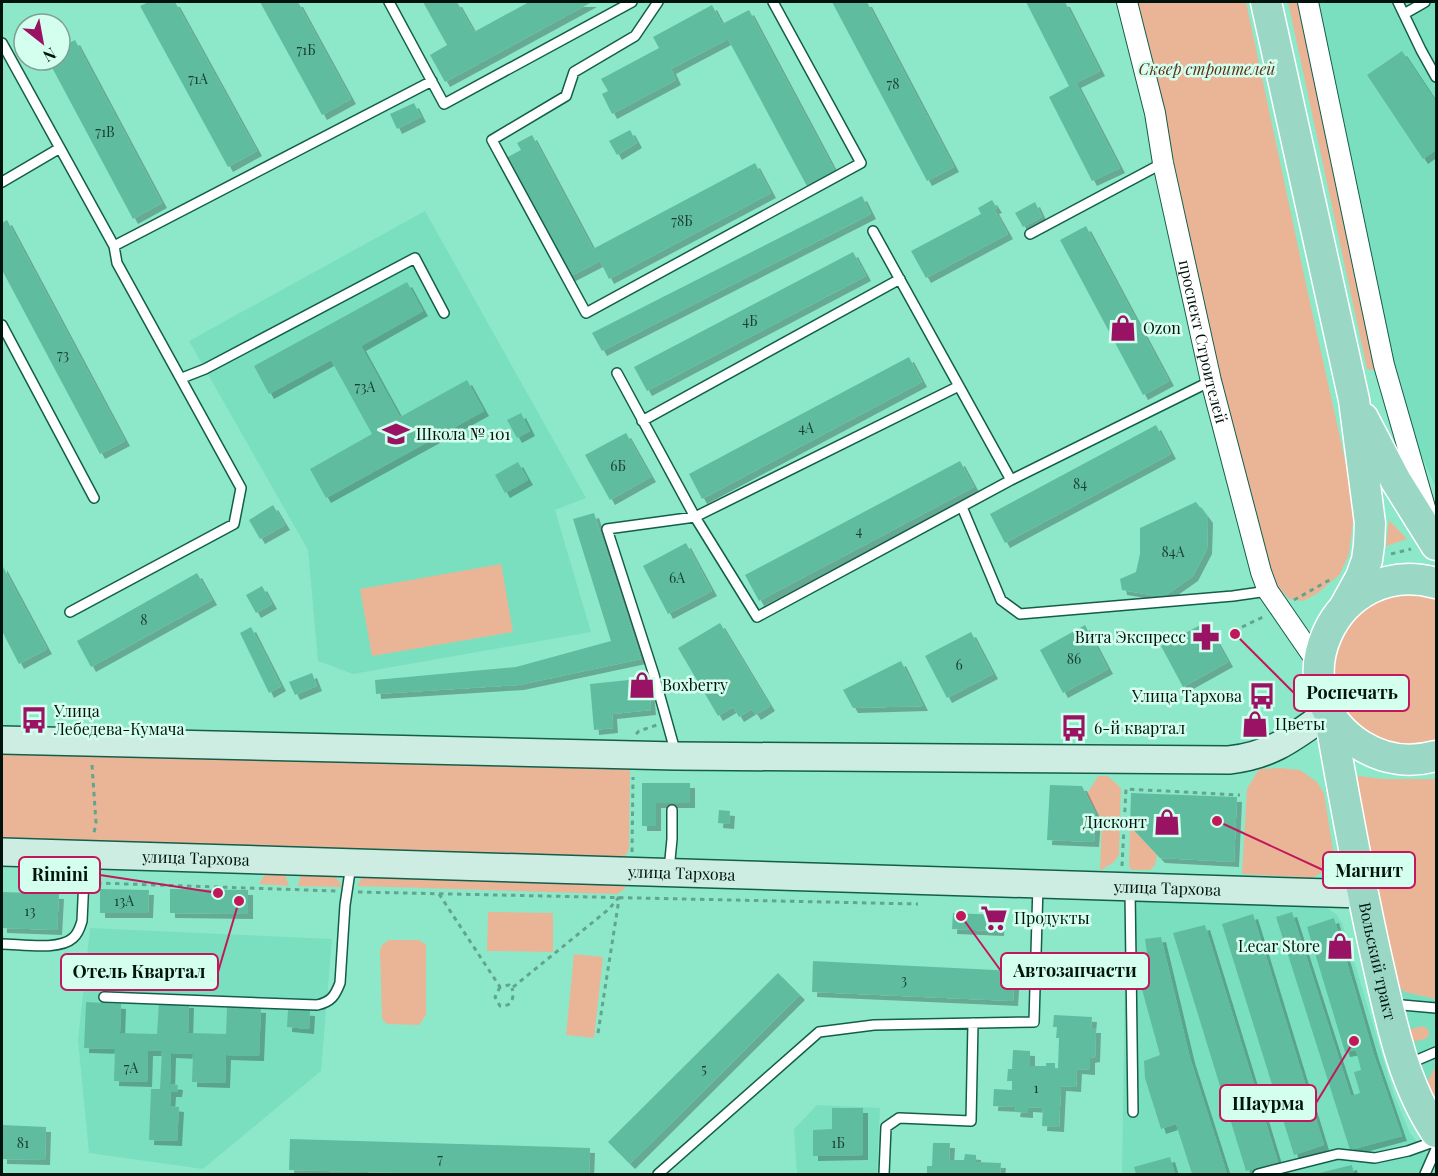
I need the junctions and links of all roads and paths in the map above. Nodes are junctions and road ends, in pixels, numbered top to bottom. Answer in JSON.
{"nodes":[{"id":1,"x":389,"y":2,"type":"edge"},
{"id":2,"x":632,"y":2,"type":"edge"},
{"id":3,"x":658,"y":2,"type":"edge"},
{"id":4,"x":773,"y":2,"type":"edge"},
{"id":5,"x":1127,"y":2,"type":"edge"},
{"id":6,"x":1266,"y":2,"type":"edge"},
{"id":7,"x":1308,"y":2,"type":"edge"},
{"id":8,"x":1398,"y":2,"type":"edge"},
{"id":9,"x":1425,"y":2,"type":"edge"},
{"id":10,"x":1404,"y":14,"type":"junction"},
{"id":11,"x":2,"y":43,"type":"edge"},
{"id":12,"x":1437,"y":76,"type":"edge"},
{"id":13,"x":432,"y":81,"type":"junction"},
{"id":14,"x":60,"y":148,"type":"junction"},
{"id":15,"x":1163,"y":163,"type":"junction"},
{"id":16,"x":2,"y":182,"type":"edge"},
{"id":17,"x":873,"y":231,"type":"dead end"},
{"id":18,"x":1030,"y":234,"type":"dead end"},
{"id":19,"x":114,"y":246,"type":"junction"},
{"id":20,"x":900,"y":279,"type":"junction"},
{"id":21,"x":444,"y":313,"type":"dead end"},
{"id":22,"x":2,"y":325,"type":"edge"},
{"id":23,"x":616,"y":373,"type":"dead end"},
{"id":24,"x":182,"y":378,"type":"junction"},
{"id":25,"x":1211,"y":381,"type":"junction"},
{"id":26,"x":959,"y":386,"type":"junction"},
{"id":27,"x":1354,"y":400,"type":"junction"},
{"id":28,"x":642,"y":421,"type":"junction"},
{"id":29,"x":1011,"y":480,"type":"junction"},
{"id":30,"x":94,"y":498,"type":"dead end"},
{"id":31,"x":962,"y":507,"type":"junction"},
{"id":32,"x":695,"y":517,"type":"junction"},
{"id":33,"x":1436,"y":544,"type":"edge"},
{"id":34,"x":1437,"y":583,"type":"edge"},
{"id":35,"x":1268,"y":591,"type":"junction"},
{"id":36,"x":1345,"y":606,"type":"junction"},
{"id":37,"x":70,"y":612,"type":"dead end"},
{"id":38,"x":1318,"y":665,"type":"junction"},
{"id":39,"x":1329,"y":712,"type":"junction"},
{"id":40,"x":667,"y":722,"type":"junction"},
{"id":41,"x":2,"y":740,"type":"edge"},
{"id":42,"x":633,"y":741,"type":"dead end"},
{"id":43,"x":90,"y":756,"type":"dead end"},
{"id":44,"x":676,"y":756,"type":"junction"},
{"id":45,"x":1437,"y":756,"type":"edge"},
{"id":46,"x":633,"y":767,"type":"dead end"},
{"id":47,"x":1187,"y":787,"type":"dead end"},
{"id":48,"x":1186,"y":792,"type":"junction"},
{"id":49,"x":1240,"y":795,"type":"dead end"},
{"id":50,"x":672,"y":810,"type":"dead end"},
{"id":51,"x":96,"y":823,"type":"dead end"},
{"id":52,"x":2,"y":852,"type":"edge"},
{"id":53,"x":631,"y":856,"type":"dead end"},
{"id":54,"x":351,"y":863,"type":"junction"},
{"id":55,"x":84,"y":865,"type":"junction"},
{"id":56,"x":669,"y":873,"type":"junction"},
{"id":57,"x":1038,"y":885,"type":"junction"},
{"id":58,"x":1130,"y":888,"type":"junction"},
{"id":59,"x":348,"y":892,"type":"junction"},
{"id":60,"x":439,"y":894,"type":"junction"},
{"id":61,"x":1362,"y":894,"type":"junction"},
{"id":62,"x":619,"y":897,"type":"junction"},
{"id":63,"x":924,"y":904,"type":"dead end"},
{"id":64,"x":2,"y":944,"type":"edge"},
{"id":65,"x":500,"y":987,"type":"junction"},
{"id":66,"x":512,"y":988,"type":"junction"},
{"id":67,"x":104,"y":997,"type":"dead end"},
{"id":68,"x":1387,"y":1003,"type":"junction"},
{"id":69,"x":1437,"y":1008,"type":"edge"},
{"id":70,"x":973,"y":1023,"type":"junction"},
{"id":71,"x":598,"y":1033,"type":"dead end"},
{"id":72,"x":1437,"y":1052,"type":"edge"},
{"id":73,"x":1405,"y":1065,"type":"junction"},
{"id":74,"x":1133,"y":1112,"type":"dead end"},
{"id":75,"x":1434,"y":1129,"type":"edge"},
{"id":76,"x":1437,"y":1149,"type":"edge"},
{"id":77,"x":658,"y":1174,"type":"edge"},
{"id":78,"x":884,"y":1174,"type":"edge"},
{"id":79,"x":1258,"y":1174,"type":"edge"},
{"id":80,"x":1426,"y":1174,"type":"edge"}],
"edges":[{"from":1,"to":13,"type":"lane"},
{"from":2,"to":13,"type":"lane"},
{"from":3,"to":4,"type":"lane"},
{"from":5,"to":15,"type":"street","name":"проспект Строителей"},
{"from":6,"to":27,"type":"main road"},
{"from":7,"to":33,"type":"street"},
{"from":8,"to":10,"type":"lane"},
{"from":9,"to":10,"type":"lane"},
{"from":10,"to":12,"type":"lane"},
{"from":11,"to":14,"type":"lane"},
{"from":13,"to":19,"type":"lane"},
{"from":14,"to":16,"type":"lane"},
{"from":14,"to":19,"type":"lane"},
{"from":15,"to":18,"type":"lane"},
{"from":15,"to":25,"type":"street","name":"проспект Строителей"},
{"from":17,"to":20,"type":"lane"},
{"from":19,"to":24,"type":"lane"},
{"from":20,"to":26,"type":"lane"},
{"from":20,"to":28,"type":"lane"},
{"from":21,"to":24,"type":"lane"},
{"from":22,"to":30,"type":"lane"},
{"from":23,"to":28,"type":"lane"},
{"from":24,"to":37,"type":"lane"},
{"from":25,"to":29,"type":"lane"},
{"from":25,"to":35,"type":"street","name":"проспект Строителей"},
{"from":26,"to":29,"type":"lane"},
{"from":26,"to":32,"type":"lane"},
{"from":27,"to":33,"type":"main road"},
{"from":27,"to":36,"type":"main road"},
{"from":28,"to":32,"type":"lane"},
{"from":29,"to":31,"type":"lane"},
{"from":31,"to":32,"type":"lane"},
{"from":31,"to":35,"type":"lane"},
{"from":32,"to":40,"type":"lane"},
{"from":34,"to":36,"type":"main road"},
{"from":35,"to":38,"type":"street","name":"проспект Строителей"},
{"from":36,"to":38,"type":"main road"},
{"from":38,"to":39,"type":"main road"},
{"from":39,"to":44,"type":"main road"},
{"from":39,"to":45,"type":"main road"},
{"from":39,"to":61,"type":"main road","name":"Вольский тракт"},
{"from":40,"to":42,"type":"path"},
{"from":40,"to":44,"type":"lane"},
{"from":41,"to":44,"type":"main road"},
{"from":43,"to":51,"type":"path"},
{"from":46,"to":53,"type":"path"},
{"from":47,"to":48,"type":"path"},
{"from":48,"to":49,"type":"path"},
{"from":48,"to":58,"type":"path"},
{"from":50,"to":56,"type":"lane"},
{"from":52,"to":55,"type":"main road","name":"улица Тархова"},
{"from":54,"to":55,"type":"main road","name":"улица Тархова"},
{"from":54,"to":56,"type":"main road","name":"улица Тархова"},
{"from":54,"to":59,"type":"lane"},
{"from":55,"to":59,"type":"path"},
{"from":55,"to":64,"type":"lane"},
{"from":56,"to":57,"type":"main road","name":"улица Тархова"},
{"from":57,"to":58,"type":"main road","name":"улица Тархова"},
{"from":57,"to":70,"type":"lane"},
{"from":58,"to":61,"type":"main road","name":"улица Тархова"},
{"from":58,"to":74,"type":"lane"},
{"from":59,"to":60,"type":"path"},
{"from":59,"to":67,"type":"lane"},
{"from":60,"to":62,"type":"path"},
{"from":60,"to":65,"type":"path"},
{"from":61,"to":68,"type":"main road","name":"Вольский тракт"},
{"from":62,"to":63,"type":"path"},
{"from":62,"to":66,"type":"path"},
{"from":62,"to":71,"type":"path"},
{"from":65,"to":66,"type":"path"},
{"from":65,"to":66,"type":"path"},
{"from":68,"to":69,"type":"lane"},
{"from":68,"to":73,"type":"main road","name":"Вольский тракт"},
{"from":70,"to":77,"type":"lane"},
{"from":70,"to":78,"type":"lane"},
{"from":72,"to":73,"type":"lane"},
{"from":73,"to":75,"type":"main road","name":"Вольский тракт"},
{"from":75,"to":79,"type":"lane"},
{"from":76,"to":80,"type":"lane"}]}
